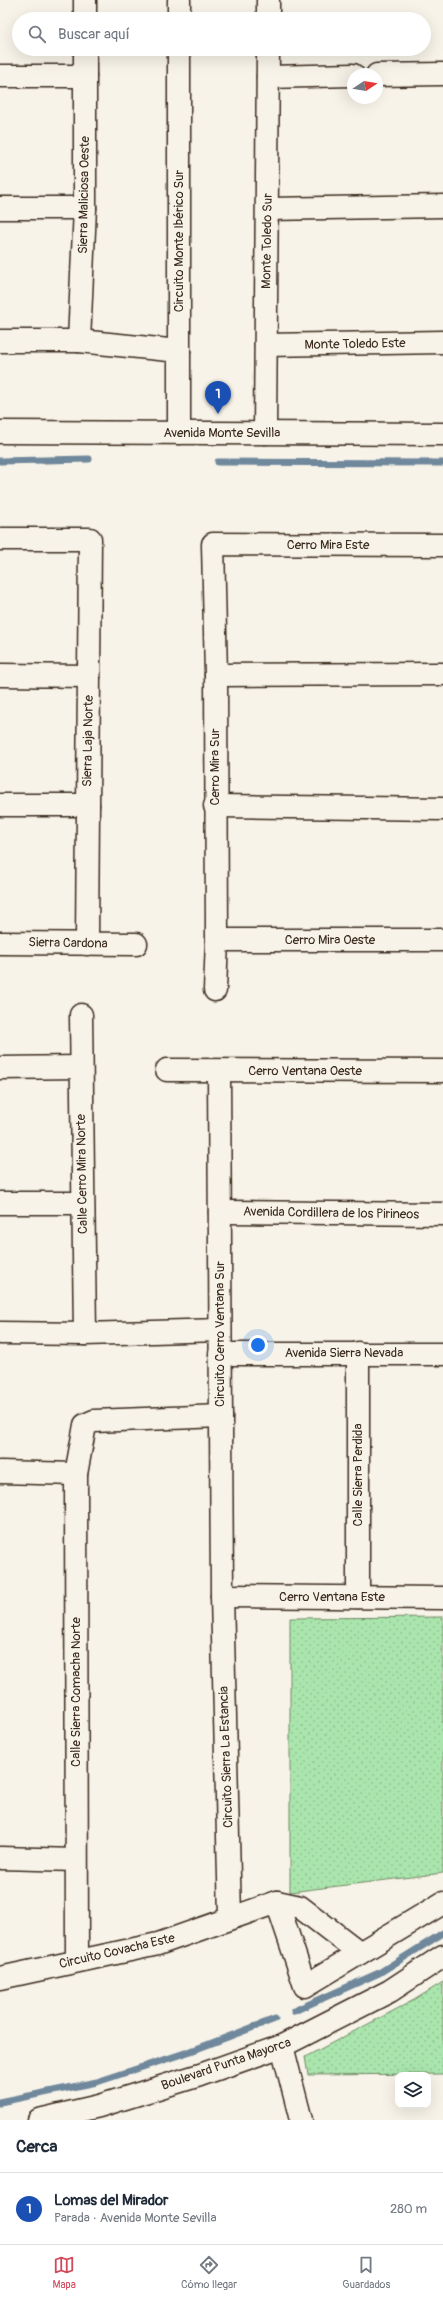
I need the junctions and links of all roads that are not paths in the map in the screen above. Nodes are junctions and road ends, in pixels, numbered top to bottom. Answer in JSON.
{"nodes":[{"id":1,"x":85,"y":0,"type":"edge"},
{"id":2,"x":179,"y":0,"type":"edge"},
{"id":3,"x":268,"y":0,"type":"edge"},
{"id":4,"x":85,"y":12,"type":"edge"},
{"id":5,"x":179,"y":12,"type":"edge"},
{"id":6,"x":268,"y":12,"type":"edge"},
{"id":7,"x":85,"y":56,"type":"edge"},
{"id":8,"x":179,"y":56,"type":"edge"},
{"id":9,"x":268,"y":56,"type":"edge"},
{"id":10,"x":443,"y":74,"type":"edge"},
{"id":11,"x":383,"y":75,"type":"edge"},
{"id":12,"x":0,"y":76,"type":"edge"},
{"id":13,"x":85,"y":76,"type":"junction"},
{"id":14,"x":347,"y":76,"type":"edge"},
{"id":15,"x":268,"y":77,"type":"junction"},
{"id":16,"x":443,"y":206,"type":"edge"},
{"id":17,"x":0,"y":208,"type":"edge"},
{"id":18,"x":85,"y":208,"type":"junction"},
{"id":19,"x":268,"y":209,"type":"junction"},
{"id":20,"x":0,"y":341,"type":"edge"},
{"id":21,"x":79,"y":341,"type":"junction"},
{"id":22,"x":443,"y":342,"type":"edge"},
{"id":23,"x":266,"y":345,"type":"junction"},
{"id":24,"x":179,"y":351,"type":"junction"},
{"id":25,"x":0,"y":432,"type":"edge"},
{"id":26,"x":179,"y":433,"type":"junction"},
{"id":27,"x":265,"y":433,"type":"junction"},
{"id":28,"x":443,"y":434,"type":"edge"},
{"id":29,"x":0,"y":539,"type":"edge"},
{"id":30,"x":213,"y":544,"type":"joint"},
{"id":31,"x":443,"y":545,"type":"edge"},
{"id":32,"x":0,"y":674,"type":"edge"},
{"id":33,"x":443,"y":674,"type":"edge"},
{"id":34,"x":216,"y":675,"type":"junction"},
{"id":35,"x":89,"y":676,"type":"junction"},
{"id":36,"x":0,"y":805,"type":"edge"},
{"id":37,"x":88,"y":805,"type":"junction"},
{"id":38,"x":215,"y":806,"type":"junction"},
{"id":39,"x":443,"y":809,"type":"edge"},
{"id":40,"x":217,"y":940,"type":"junction"},
{"id":41,"x":443,"y":940,"type":"edge"},
{"id":42,"x":0,"y":943,"type":"edge"},
{"id":43,"x":87,"y":944,"type":"junction"},
{"id":44,"x":136,"y":944,"type":"dead end"},
{"id":45,"x":215,"y":990,"type":"dead end"},
{"id":46,"x":81,"y":1015,"type":"dead end"},
{"id":47,"x":80,"y":1067,"type":"junction"},
{"id":48,"x":0,"y":1068,"type":"edge"},
{"id":49,"x":167,"y":1070,"type":"dead end"},
{"id":50,"x":219,"y":1072,"type":"junction"},
{"id":51,"x":443,"y":1072,"type":"edge"},
{"id":52,"x":0,"y":1203,"type":"edge"},
{"id":53,"x":82,"y":1203,"type":"junction"},
{"id":54,"x":220,"y":1212,"type":"junction"},
{"id":55,"x":443,"y":1214,"type":"edge"},
{"id":56,"x":220,"y":1330,"type":"junction"},
{"id":57,"x":0,"y":1333,"type":"edge"},
{"id":58,"x":85,"y":1334,"type":"junction"},
{"id":59,"x":358,"y":1353,"type":"junction"},
{"id":60,"x":220,"y":1354,"type":"junction"},
{"id":61,"x":443,"y":1354,"type":"edge"},
{"id":62,"x":221,"y":1416,"type":"junction"},
{"id":63,"x":0,"y":1472,"type":"edge"},
{"id":64,"x":76,"y":1474,"type":"junction"},
{"id":65,"x":222,"y":1596,"type":"junction"},
{"id":66,"x":358,"y":1597,"type":"junction"},
{"id":67,"x":443,"y":1598,"type":"edge"},
{"id":68,"x":0,"y":1858,"type":"edge"},
{"id":69,"x":76,"y":1860,"type":"junction"},
{"id":70,"x":277,"y":1902,"type":"junction"},
{"id":71,"x":443,"y":1903,"type":"edge"},
{"id":72,"x":230,"y":1917,"type":"junction"},
{"id":73,"x":360,"y":1953,"type":"junction"},
{"id":74,"x":443,"y":1956,"type":"edge"},
{"id":75,"x":77,"y":1960,"type":"junction"},
{"id":76,"x":0,"y":1978,"type":"edge"},
{"id":77,"x":282,"y":2046,"type":"junction"},
{"id":78,"x":39,"y":2120,"type":"edge"},
{"id":79,"x":301,"y":2120,"type":"edge"}],
"edges":[{"from":1,"to":4,"type":"street"},
{"from":2,"to":5,"type":"street"},
{"from":3,"to":6,"type":"street"},
{"from":7,"to":13,"type":"street","name":"Sierra Maliciosa Oeste"},
{"from":8,"to":24,"type":"street","name":"Circuito Monte Ibérico Sur"},
{"from":9,"to":15,"type":"street","name":"Monte Toledo Sur"},
{"from":10,"to":11,"type":"street"},
{"from":12,"to":13,"type":"street"},
{"from":13,"to":18,"type":"street","name":"Sierra Maliciosa Oeste"},
{"from":14,"to":15,"type":"street"},
{"from":15,"to":19,"type":"street","name":"Monte Toledo Sur"},
{"from":16,"to":19,"type":"street"},
{"from":17,"to":18,"type":"street"},
{"from":18,"to":21,"type":"street","name":"Sierra Maliciosa Oeste"},
{"from":19,"to":23,"type":"street","name":"Monte Toledo Sur"},
{"from":20,"to":21,"type":"street"},
{"from":21,"to":24,"type":"street"},
{"from":22,"to":23,"type":"street","name":"Monte Toledo Este"},
{"from":23,"to":27,"type":"street","name":"Monte Toledo Sur"},
{"from":24,"to":26,"type":"street","name":"Circuito Monte Ibérico Sur"},
{"from":25,"to":26,"type":"street","name":"Avenida Monte Sevilla"},
{"from":26,"to":27,"type":"street","name":"Avenida Monte Sevilla"},
{"from":27,"to":28,"type":"street","name":"Avenida Monte Sevilla"},
{"from":29,"to":35,"type":"street","name":"Sierra Laja Norte"},
{"from":30,"to":31,"type":"street","name":"Cerro Mira Este"},
{"from":30,"to":34,"type":"street","name":"Cerro Mira Sur"},
{"from":32,"to":35,"type":"street"},
{"from":33,"to":34,"type":"street"},
{"from":34,"to":38,"type":"street","name":"Cerro Mira Sur"},
{"from":35,"to":37,"type":"street","name":"Sierra Laja Norte"},
{"from":36,"to":37,"type":"street"},
{"from":37,"to":43,"type":"street","name":"Sierra Laja Norte"},
{"from":38,"to":39,"type":"street"},
{"from":38,"to":40,"type":"street","name":"Cerro Mira Sur"},
{"from":40,"to":41,"type":"street","name":"Cerro Mira Oeste"},
{"from":40,"to":45,"type":"street","name":"Cerro Mira Sur"},
{"from":42,"to":43,"type":"street","name":"Sierra Cardona"},
{"from":43,"to":44,"type":"street","name":"Sierra Cardona"},
{"from":46,"to":47,"type":"street","name":"Calle Cerro Mira Norte"},
{"from":47,"to":48,"type":"street"},
{"from":47,"to":53,"type":"street","name":"Calle Cerro Mira Norte"},
{"from":49,"to":50,"type":"street","name":"Cerro Ventana Oeste"},
{"from":50,"to":51,"type":"street","name":"Cerro Ventana Oeste"},
{"from":50,"to":54,"type":"street","name":"Circuito Cerro Ventana Sur"},
{"from":52,"to":53,"type":"street"},
{"from":53,"to":58,"type":"street","name":"Calle Cerro Mira Norte"},
{"from":54,"to":55,"type":"street","name":"Avenida Cordillera de los Pirineos"},
{"from":54,"to":56,"type":"street","name":"Circuito Cerro Ventana Sur"},
{"from":56,"to":58,"type":"street"},
{"from":56,"to":60,"type":"street","name":"Circuito Cerro Ventana Sur"},
{"from":57,"to":58,"type":"street"},
{"from":59,"to":60,"type":"street","name":"Avenida Sierra Nevada"},
{"from":59,"to":61,"type":"street","name":"Avenida Sierra Nevada"},
{"from":59,"to":66,"type":"street","name":"Calle Sierra Perdida"},
{"from":60,"to":62,"type":"street","name":"Circuito Cerro Ventana Sur"},
{"from":62,"to":64,"type":"street","name":"Calle Sierra Comacha Norte"},
{"from":62,"to":65,"type":"street","name":"Circuito Cerro Ventana Sur"},
{"from":63,"to":64,"type":"street"},
{"from":64,"to":69,"type":"street","name":"Calle Sierra Comacha Norte"},
{"from":65,"to":66,"type":"street","name":"Cerro Ventana Este"},
{"from":65,"to":72,"type":"street","name":"Circuito Sierra La Estancia"},
{"from":66,"to":67,"type":"street","name":"Cerro Ventana Este"},
{"from":68,"to":69,"type":"street"},
{"from":69,"to":75,"type":"street","name":"Calle Sierra Comacha Norte"},
{"from":70,"to":72,"type":"street","name":"Circuito Covacha Este"},
{"from":70,"to":73,"type":"street","name":"Circuito Covacha Este"},
{"from":70,"to":73,"type":"street"},
{"from":71,"to":73,"type":"street"},
{"from":72,"to":75,"type":"street","name":"Circuito Covacha Este"},
{"from":74,"to":77,"type":"street","name":"Boulevard Punta Mayorca"},
{"from":75,"to":76,"type":"street","name":"Circuito Covacha Este"},
{"from":77,"to":78,"type":"street","name":"Boulevard Punta Mayorca"},
{"from":77,"to":79,"type":"street"}]}
